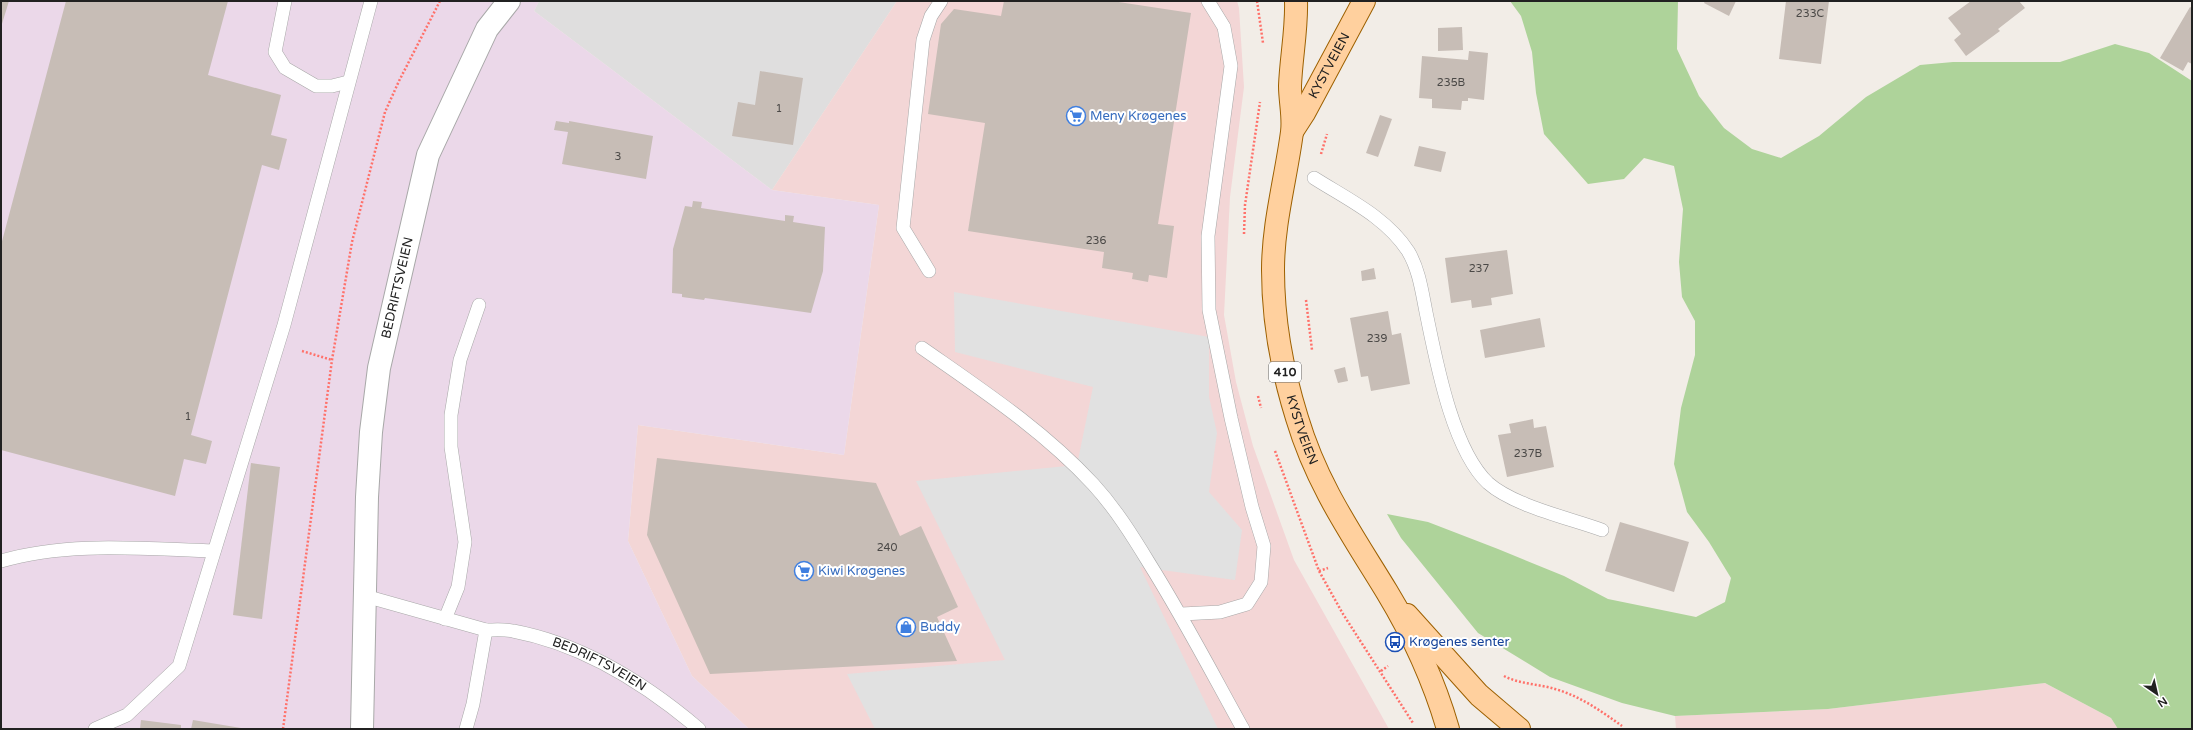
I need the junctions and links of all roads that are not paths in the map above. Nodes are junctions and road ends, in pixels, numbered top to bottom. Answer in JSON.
{"nodes":[{"id":1,"x":286,"y":1,"type":"edge"},
{"id":2,"x":371,"y":1,"type":"edge"},
{"id":3,"x":509,"y":1,"type":"edge"},
{"id":4,"x":941,"y":1,"type":"edge"},
{"id":5,"x":1208,"y":1,"type":"edge"},
{"id":6,"x":1296,"y":1,"type":"edge"},
{"id":7,"x":1364,"y":1,"type":"edge"},
{"id":8,"x":348,"y":82,"type":"junction"},
{"id":9,"x":1293,"y":130,"type":"junction"},
{"id":10,"x":1314,"y":178,"type":"dead end"},
{"id":11,"x":928,"y":271,"type":"dead end"},
{"id":12,"x":479,"y":305,"type":"dead end"},
{"id":13,"x":922,"y":348,"type":"dead end"},
{"id":14,"x":1602,"y":530,"type":"dead end"},
{"id":15,"x":214,"y":551,"type":"junction"},
{"id":16,"x":1,"y":562,"type":"edge"},
{"id":17,"x":1388,"y":593,"type":"junction"},
{"id":18,"x":365,"y":596,"type":"junction"},
{"id":19,"x":1182,"y":614,"type":"junction"},
{"id":20,"x":445,"y":619,"type":"junction"},
{"id":21,"x":486,"y":630,"type":"junction"},
{"id":22,"x":95,"y":729,"type":"edge"},
{"id":23,"x":362,"y":729,"type":"edge"},
{"id":24,"x":466,"y":729,"type":"edge"},
{"id":25,"x":699,"y":729,"type":"edge"},
{"id":26,"x":1243,"y":729,"type":"edge"},
{"id":27,"x":1448,"y":729,"type":"edge"},
{"id":28,"x":1519,"y":729,"type":"edge"}],
"edges":[{"from":1,"to":8,"type":"lane"},
{"from":2,"to":8,"type":"lane"},
{"from":3,"to":18,"type":"street","name":"BEDRIFTSVEIEN"},
{"from":4,"to":11,"type":"lane"},
{"from":5,"to":19,"type":"lane"},
{"from":6,"to":9,"type":"main road","name":"KYSTVEIEN","number":"410"},
{"from":7,"to":9,"type":"main road","name":"KYSTVEIEN","number":"410"},
{"from":8,"to":15,"type":"lane"},
{"from":9,"to":17,"type":"main road","name":"KYSTVEIEN","number":"410"},
{"from":10,"to":14,"type":"lane"},
{"from":12,"to":20,"type":"lane"},
{"from":13,"to":19,"type":"lane"},
{"from":15,"to":16,"type":"lane"},
{"from":15,"to":22,"type":"lane"},
{"from":17,"to":27,"type":"main road","name":"KYSTVEIEN","number":"410"},
{"from":17,"to":28,"type":"main road","name":"KYSTVEIEN","number":"410"},
{"from":18,"to":20,"type":"lane","name":"BEDRIFTSVEIEN"},
{"from":18,"to":23,"type":"street","name":"BEDRIFTSVEIEN"},
{"from":19,"to":26,"type":"lane"},
{"from":20,"to":21,"type":"lane","name":"BEDRIFTSVEIEN"},
{"from":21,"to":24,"type":"lane"},
{"from":21,"to":25,"type":"lane","name":"BEDRIFTSVEIEN"}]}
